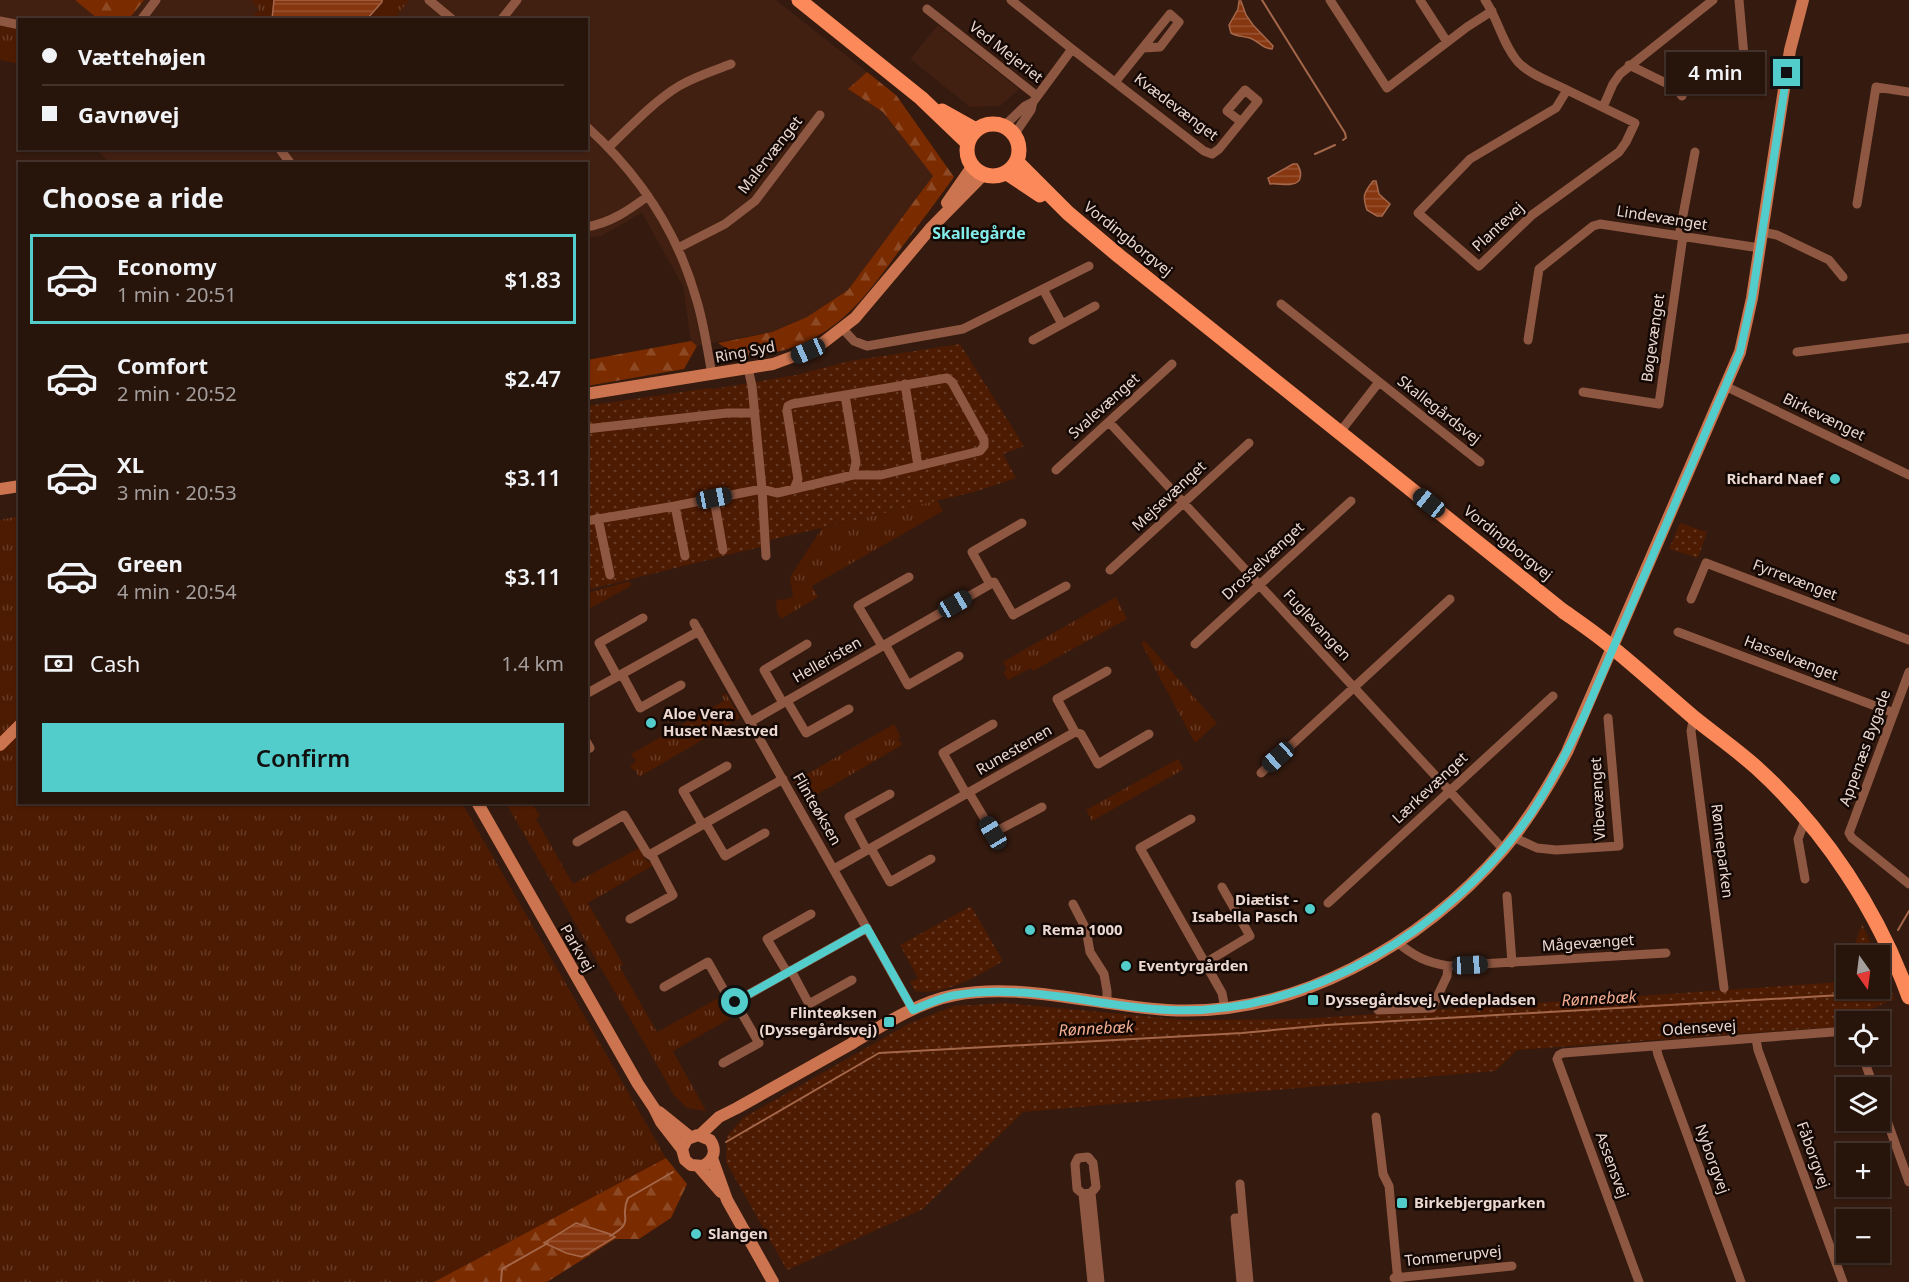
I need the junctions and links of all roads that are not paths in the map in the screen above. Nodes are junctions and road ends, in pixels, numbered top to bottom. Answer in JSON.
{"nodes":[{"id":1,"x":156,"y":0,"type":"edge"},
{"id":2,"x":429,"y":0,"type":"edge"},
{"id":3,"x":517,"y":0,"type":"edge"},
{"id":4,"x":799,"y":0,"type":"edge"},
{"id":5,"x":1330,"y":0,"type":"edge"},
{"id":6,"x":1420,"y":0,"type":"edge"},
{"id":7,"x":1485,"y":0,"type":"edge"},
{"id":8,"x":1713,"y":0,"type":"edge"},
{"id":9,"x":1739,"y":0,"type":"edge"},
{"id":10,"x":1801,"y":0,"type":"edge"},
{"id":11,"x":1015,"y":1,"type":"edge"},
{"id":12,"x":927,"y":9,"type":"dead end"},
{"id":13,"x":1492,"y":11,"type":"junction"},
{"id":14,"x":142,"y":18,"type":"edge"},
{"id":15,"x":451,"y":18,"type":"edge"},
{"id":16,"x":503,"y":18,"type":"edge"},
{"id":17,"x":0,"y":21,"type":"edge"},
{"id":18,"x":18,"y":25,"type":"edge"},
{"id":19,"x":1447,"y":42,"type":"junction"},
{"id":20,"x":1143,"y":48,"type":"dead end"},
{"id":21,"x":1072,"y":49,"type":"junction"},
{"id":22,"x":731,"y":64,"type":"dead end"},
{"id":23,"x":1629,"y":65,"type":"junction"},
{"id":24,"x":1745,"y":67,"type":"dead end"},
{"id":25,"x":1116,"y":81,"type":"junction"},
{"id":26,"x":1568,"y":90,"type":"junction"},
{"id":27,"x":1909,"y":92,"type":"edge"},
{"id":28,"x":1682,"y":96,"type":"dead end"},
{"id":29,"x":1035,"y":99,"type":"junction"},
{"id":30,"x":1603,"y":107,"type":"junction"},
{"id":31,"x":820,"y":115,"type":"dead end"},
{"id":32,"x":1240,"y":122,"type":"dead end"},
{"id":33,"x":588,"y":128,"type":"edge"},
{"id":34,"x":1009,"y":131,"type":"junction"},
{"id":35,"x":972,"y":137,"type":"junction"},
{"id":36,"x":609,"y":147,"type":"junction"},
{"id":37,"x":1695,"y":152,"type":"dead end"},
{"id":38,"x":1012,"y":168,"type":"junction"},
{"id":39,"x":978,"y":171,"type":"junction"},
{"id":40,"x":648,"y":196,"type":"junction"},
{"id":41,"x":1857,"y":204,"type":"dead end"},
{"id":42,"x":588,"y":226,"type":"edge"},
{"id":43,"x":1762,"y":232,"type":"junction"},
{"id":44,"x":1681,"y":236,"type":"junction"},
{"id":45,"x":678,"y":248,"type":"junction"},
{"id":46,"x":1760,"y":248,"type":"junction"},
{"id":47,"x":1089,"y":266,"type":"dead end"},
{"id":48,"x":1843,"y":277,"type":"dead end"},
{"id":49,"x":1043,"y":289,"type":"junction"},
{"id":50,"x":1281,"y":304,"type":"dead end"},
{"id":51,"x":1095,"y":306,"type":"dead end"},
{"id":52,"x":1062,"y":324,"type":"junction"},
{"id":53,"x":842,"y":328,"type":"junction"},
{"id":54,"x":1909,"y":338,"type":"edge"},
{"id":55,"x":1033,"y":340,"type":"dead end"},
{"id":56,"x":1528,"y":340,"type":"dead end"},
{"id":57,"x":1797,"y":352,"type":"dead end"},
{"id":58,"x":1172,"y":364,"type":"dead end"},
{"id":59,"x":748,"y":368,"type":"junction"},
{"id":60,"x":712,"y":374,"type":"junction"},
{"id":61,"x":1379,"y":382,"type":"junction"},
{"id":62,"x":905,"y":384,"type":"junction"},
{"id":63,"x":1725,"y":386,"type":"junction"},
{"id":64,"x":1583,"y":392,"type":"dead end"},
{"id":65,"x":588,"y":394,"type":"edge"},
{"id":66,"x":845,"y":395,"type":"junction"},
{"id":67,"x":754,"y":413,"type":"junction"},
{"id":68,"x":1109,"y":422,"type":"junction"},
{"id":69,"x":588,"y":429,"type":"edge"},
{"id":70,"x":1340,"y":432,"type":"junction"},
{"id":71,"x":1249,"y":443,"type":"dead end"},
{"id":72,"x":1480,"y":462,"type":"dead end"},
{"id":73,"x":918,"y":466,"type":"junction"},
{"id":74,"x":1056,"y":470,"type":"dead end"},
{"id":75,"x":853,"y":475,"type":"junction"},
{"id":76,"x":1909,"y":475,"type":"edge"},
{"id":77,"x":18,"y":486,"type":"edge"},
{"id":78,"x":0,"y":489,"type":"edge"},
{"id":79,"x":762,"y":489,"type":"junction"},
{"id":80,"x":794,"y":489,"type":"junction"},
{"id":81,"x":714,"y":498,"type":"junction"},
{"id":82,"x":1351,"y":501,"type":"dead end"},
{"id":83,"x":1184,"y":502,"type":"junction"},
{"id":84,"x":675,"y":506,"type":"junction"},
{"id":85,"x":598,"y":518,"type":"junction"},
{"id":86,"x":588,"y":520,"type":"edge"},
{"id":87,"x":1022,"y":523,"type":"dead end"},
{"id":88,"x":723,"y":550,"type":"dead end"},
{"id":89,"x":685,"y":556,"type":"dead end"},
{"id":90,"x":766,"y":556,"type":"dead end"},
{"id":91,"x":1110,"y":570,"type":"dead end"},
{"id":92,"x":610,"y":575,"type":"dead end"},
{"id":93,"x":909,"y":577,"type":"dead end"},
{"id":94,"x":990,"y":584,"type":"junction"},
{"id":95,"x":1259,"y":584,"type":"junction"},
{"id":96,"x":1066,"y":586,"type":"dead end"},
{"id":97,"x":1450,"y":599,"type":"dead end"},
{"id":98,"x":1692,"y":599,"type":"dead end"},
{"id":99,"x":644,"y":618,"type":"dead end"},
{"id":100,"x":1678,"y":632,"type":"dead end"},
{"id":101,"x":1909,"y":640,"type":"edge"},
{"id":102,"x":807,"y":644,"type":"dead end"},
{"id":103,"x":1195,"y":644,"type":"dead end"},
{"id":104,"x":883,"y":645,"type":"junction"},
{"id":105,"x":1613,"y":648,"type":"junction"},
{"id":106,"x":959,"y":656,"type":"dead end"},
{"id":107,"x":1107,"y":671,"type":"dead end"},
{"id":108,"x":1909,"y":672,"type":"edge"},
{"id":109,"x":620,"y":676,"type":"junction"},
{"id":110,"x":681,"y":685,"type":"dead end"},
{"id":111,"x":1354,"y":687,"type":"junction"},
{"id":112,"x":588,"y":693,"type":"edge"},
{"id":113,"x":1553,"y":696,"type":"dead end"},
{"id":114,"x":785,"y":702,"type":"junction"},
{"id":115,"x":849,"y":709,"type":"dead end"},
{"id":116,"x":1894,"y":713,"type":"junction"},
{"id":117,"x":1694,"y":717,"type":"junction"},
{"id":118,"x":1608,"y":718,"type":"dead end"},
{"id":119,"x":750,"y":722,"type":"junction"},
{"id":120,"x":993,"y":724,"type":"dead end"},
{"id":121,"x":18,"y":726,"type":"edge"},
{"id":122,"x":1075,"y":732,"type":"junction"},
{"id":123,"x":1149,"y":734,"type":"dead end"},
{"id":124,"x":0,"y":745,"type":"edge"},
{"id":125,"x":727,"y":766,"type":"dead end"},
{"id":126,"x":1261,"y":773,"type":"dead end"},
{"id":127,"x":783,"y":779,"type":"junction"},
{"id":128,"x":1449,"y":791,"type":"junction"},
{"id":129,"x":968,"y":793,"type":"junction"},
{"id":130,"x":890,"y":794,"type":"dead end"},
{"id":131,"x":478,"y":804,"type":"edge"},
{"id":132,"x":1042,"y":807,"type":"dead end"},
{"id":133,"x":1806,"y":818,"type":"junction"},
{"id":134,"x":1191,"y":819,"type":"dead end"},
{"id":135,"x":704,"y":824,"type":"junction"},
{"id":136,"x":765,"y":833,"type":"dead end"},
{"id":137,"x":1513,"y":837,"type":"junction"},
{"id":138,"x":577,"y":842,"type":"dead end"},
{"id":139,"x":869,"y":849,"type":"junction"},
{"id":140,"x":1503,"y":849,"type":"junction"},
{"id":141,"x":651,"y":854,"type":"junction"},
{"id":142,"x":931,"y":859,"type":"dead end"},
{"id":143,"x":834,"y":869,"type":"junction"},
{"id":144,"x":1805,"y":879,"type":"dead end"},
{"id":145,"x":1909,"y":884,"type":"edge"},
{"id":146,"x":1222,"y":887,"type":"dead end"},
{"id":147,"x":1506,"y":896,"type":"dead end"},
{"id":148,"x":1328,"y":903,"type":"dead end"},
{"id":149,"x":1073,"y":904,"type":"dead end"},
{"id":150,"x":811,"y":914,"type":"dead end"},
{"id":151,"x":630,"y":919,"type":"dead end"},
{"id":152,"x":867,"y":928,"type":"junction"},
{"id":153,"x":1397,"y":942,"type":"junction"},
{"id":154,"x":1666,"y":953,"type":"dead end"},
{"id":155,"x":1205,"y":963,"type":"junction"},
{"id":156,"x":1512,"y":963,"type":"junction"},
{"id":157,"x":1448,"y":966,"type":"junction"},
{"id":158,"x":788,"y":972,"type":"junction"},
{"id":159,"x":852,"y":980,"type":"dead end"},
{"id":160,"x":664,"y":987,"type":"dead end"},
{"id":161,"x":1724,"y":988,"type":"dead end"},
{"id":162,"x":1909,"y":997,"type":"edge"},
{"id":163,"x":735,"y":1002,"type":"junction"},
{"id":164,"x":1107,"y":1003,"type":"junction"},
{"id":165,"x":1225,"y":1009,"type":"junction"},
{"id":166,"x":913,"y":1010,"type":"junction"},
{"id":167,"x":1378,"y":1010,"type":"dead end"},
{"id":168,"x":1836,"y":1032,"type":"edge"},
{"id":169,"x":1756,"y":1039,"type":"junction"},
{"id":170,"x":1656,"y":1047,"type":"junction"},
{"id":171,"x":1557,"y":1059,"type":"joint"},
{"id":172,"x":723,"y":1063,"type":"dead end"},
{"id":173,"x":654,"y":1108,"type":"junction"},
{"id":174,"x":1376,"y":1117,"type":"dead end"},
{"id":175,"x":1890,"y":1129,"type":"edge"},
{"id":176,"x":700,"y":1137,"type":"junction"},
{"id":177,"x":682,"y":1149,"type":"junction"},
{"id":178,"x":712,"y":1158,"type":"junction"},
{"id":179,"x":699,"y":1167,"type":"junction"},
{"id":180,"x":1909,"y":1182,"type":"edge"},
{"id":181,"x":1240,"y":1184,"type":"dead end"},
{"id":182,"x":727,"y":1200,"type":"junction"},
{"id":183,"x":1239,"y":1218,"type":"junction"},
{"id":184,"x":1512,"y":1266,"type":"dead end"},
{"id":185,"x":1396,"y":1278,"type":"edge"},
{"id":186,"x":773,"y":1282,"type":"edge"},
{"id":187,"x":1092,"y":1282,"type":"edge"},
{"id":188,"x":1100,"y":1282,"type":"edge"},
{"id":189,"x":1241,"y":1282,"type":"edge"},
{"id":190,"x":1249,"y":1282,"type":"edge"},
{"id":191,"x":1639,"y":1282,"type":"edge"},
{"id":192,"x":1741,"y":1282,"type":"edge"},
{"id":193,"x":1843,"y":1282,"type":"edge"}],
"edges":[{"from":1,"to":14,"type":"street"},
{"from":2,"to":15,"type":"street"},
{"from":3,"to":16,"type":"street"},
{"from":4,"to":35,"type":"main road"},
{"from":5,"to":19,"type":"street"},
{"from":6,"to":19,"type":"street"},
{"from":7,"to":13,"type":"street"},
{"from":8,"to":23,"type":"street"},
{"from":9,"to":24,"type":"street"},
{"from":10,"to":43,"type":"street"},
{"from":11,"to":21,"type":"street","name":"Kvædevænget"},
{"from":12,"to":29,"type":"street","name":"Ved Mejeriet"},
{"from":13,"to":19,"type":"street"},
{"from":13,"to":26,"type":"street","name":"Plantevej"},
{"from":17,"to":18,"type":"street"},
{"from":20,"to":25,"type":"street","name":"Kvædevænget"},
{"from":21,"to":25,"type":"street","name":"Kvædevænget"},
{"from":21,"to":29,"type":"street"},
{"from":22,"to":36,"type":"street"},
{"from":23,"to":28,"type":"street"},
{"from":23,"to":30,"type":"street"},
{"from":25,"to":32,"type":"street","name":"Kvædevænget"},
{"from":26,"to":30,"type":"street","name":"Plantevej"},
{"from":26,"to":30,"type":"street","name":"Plantevej"},
{"from":27,"to":41,"type":"street"},
{"from":29,"to":34,"type":"street"},
{"from":31,"to":45,"type":"street","name":"Malervænget"},
{"from":33,"to":36,"type":"street"},
{"from":34,"to":35,"type":"main road"},
{"from":34,"to":38,"type":"main road"},
{"from":35,"to":39,"type":"main road"},
{"from":36,"to":40,"type":"street"},
{"from":37,"to":44,"type":"street"},
{"from":38,"to":39,"type":"main road"},
{"from":38,"to":70,"type":"main road","name":"Vordingborgvej"},
{"from":39,"to":53,"type":"street","name":"Ring Syd"},
{"from":40,"to":42,"type":"street"},
{"from":40,"to":45,"type":"street"},
{"from":43,"to":46,"type":"street"},
{"from":43,"to":48,"type":"street"},
{"from":44,"to":46,"type":"street","name":"Lindevænget"},
{"from":44,"to":56,"type":"street","name":"Lindevænget"},
{"from":44,"to":64,"type":"street","name":"Bøgevænget"},
{"from":45,"to":60,"type":"street"},
{"from":46,"to":63,"type":"street"},
{"from":47,"to":49,"type":"street"},
{"from":49,"to":52,"type":"street"},
{"from":49,"to":53,"type":"street"},
{"from":50,"to":61,"type":"street","name":"Skallegårdsvej"},
{"from":51,"to":52,"type":"street"},
{"from":52,"to":55,"type":"street"},
{"from":53,"to":59,"type":"street","name":"Ring Syd"},
{"from":54,"to":57,"type":"street"},
{"from":58,"to":68,"type":"street","name":"Svalevænget"},
{"from":59,"to":60,"type":"street","name":"Ring Syd"},
{"from":59,"to":67,"type":"street"},
{"from":60,"to":65,"type":"street","name":"Ring Syd"},
{"from":61,"to":70,"type":"street","name":"Skallegårdsvej"},
{"from":61,"to":72,"type":"street","name":"Skallegårdsvej"},
{"from":62,"to":66,"type":"street"},
{"from":62,"to":73,"type":"street"},
{"from":62,"to":73,"type":"street"},
{"from":63,"to":76,"type":"street","name":"Birkevænget"},
{"from":63,"to":105,"type":"street"},
{"from":66,"to":75,"type":"street"},
{"from":66,"to":80,"type":"street"},
{"from":67,"to":69,"type":"street"},
{"from":67,"to":79,"type":"street"},
{"from":68,"to":74,"type":"street","name":"Svalevænget"},
{"from":68,"to":83,"type":"street","name":"Fuglevangen"},
{"from":70,"to":105,"type":"main road","name":"Vordingborgvej"},
{"from":71,"to":83,"type":"street","name":"Mejsevænget"},
{"from":73,"to":75,"type":"street"},
{"from":75,"to":80,"type":"street"},
{"from":77,"to":78,"type":"street"},
{"from":79,"to":80,"type":"street"},
{"from":79,"to":81,"type":"street"},
{"from":79,"to":90,"type":"street"},
{"from":81,"to":84,"type":"street"},
{"from":81,"to":88,"type":"street"},
{"from":82,"to":95,"type":"street","name":"Drosselvænget"},
{"from":83,"to":91,"type":"street","name":"Mejsevænget"},
{"from":83,"to":95,"type":"street","name":"Fuglevangen"},
{"from":84,"to":85,"type":"street"},
{"from":84,"to":89,"type":"street"},
{"from":85,"to":86,"type":"street"},
{"from":85,"to":92,"type":"street"},
{"from":87,"to":94,"type":"street"},
{"from":93,"to":104,"type":"street","name":"Helleristen"},
{"from":94,"to":96,"type":"street"},
{"from":94,"to":104,"type":"street","name":"Helleristen"},
{"from":95,"to":103,"type":"street","name":"Drosselvænget"},
{"from":95,"to":111,"type":"street","name":"Fuglevangen"},
{"from":97,"to":111,"type":"street"},
{"from":98,"to":101,"type":"street","name":"Fyrrevænget"},
{"from":99,"to":109,"type":"street"},
{"from":100,"to":116,"type":"street","name":"Hasselvænget"},
{"from":102,"to":114,"type":"street","name":"Helleristen"},
{"from":104,"to":106,"type":"street","name":"Helleristen"},
{"from":104,"to":114,"type":"street","name":"Helleristen"},
{"from":105,"to":117,"type":"main road","name":"Vordingborgvej"},
{"from":105,"to":137,"type":"street"},
{"from":107,"to":122,"type":"street","name":"Runestenen"},
{"from":108,"to":116,"type":"street","name":"Appenæs Bygade"},
{"from":109,"to":110,"type":"street"},
{"from":109,"to":112,"type":"street"},
{"from":109,"to":119,"type":"street","name":"Flinteøksen"},
{"from":111,"to":126,"type":"street"},
{"from":111,"to":128,"type":"street","name":"Fuglevangen"},
{"from":113,"to":128,"type":"street","name":"Lærkevænget"},
{"from":114,"to":115,"type":"street","name":"Helleristen"},
{"from":114,"to":119,"type":"street","name":"Helleristen"},
{"from":116,"to":145,"type":"street","name":"Appenæs Bygade"},
{"from":117,"to":133,"type":"main road","name":"Vordingborgvej"},
{"from":117,"to":161,"type":"street","name":"Rønneparken"},
{"from":118,"to":137,"type":"street","name":"Vibevænget"},
{"from":119,"to":127,"type":"street","name":"Flinteøksen"},
{"from":120,"to":129,"type":"street","name":"Runestenen"},
{"from":121,"to":124,"type":"street"},
{"from":122,"to":123,"type":"street","name":"Runestenen"},
{"from":122,"to":129,"type":"street","name":"Runestenen"},
{"from":125,"to":135,"type":"street"},
{"from":127,"to":135,"type":"street"},
{"from":127,"to":143,"type":"street","name":"Flinteøksen"},
{"from":128,"to":140,"type":"street","name":"Fuglevangen"},
{"from":128,"to":148,"type":"street","name":"Lærkevænget"},
{"from":129,"to":132,"type":"street","name":"Runestenen"},
{"from":129,"to":139,"type":"street","name":"Runestenen"},
{"from":130,"to":139,"type":"street"},
{"from":131,"to":173,"type":"street","name":"Parkvej"},
{"from":133,"to":144,"type":"street"},
{"from":133,"to":162,"type":"main road","name":"Vordingborgvej"},
{"from":134,"to":155,"type":"street"},
{"from":135,"to":136,"type":"street"},
{"from":135,"to":141,"type":"street"},
{"from":137,"to":140,"type":"street"},
{"from":138,"to":141,"type":"street"},
{"from":139,"to":142,"type":"street"},
{"from":139,"to":143,"type":"street","name":"Runestenen"},
{"from":140,"to":153,"type":"street"},
{"from":141,"to":151,"type":"street"},
{"from":143,"to":152,"type":"street","name":"Flinteøksen"},
{"from":146,"to":155,"type":"street"},
{"from":147,"to":156,"type":"street"},
{"from":149,"to":164,"type":"street"},
{"from":150,"to":158,"type":"street"},
{"from":152,"to":158,"type":"street"},
{"from":152,"to":166,"type":"street","name":"Flinteøksen"},
{"from":153,"to":157,"type":"street","name":"Mågevænget"},
{"from":153,"to":165,"type":"street"},
{"from":154,"to":156,"type":"street","name":"Mågevænget"},
{"from":155,"to":165,"type":"street"},
{"from":156,"to":157,"type":"street","name":"Mågevænget"},
{"from":157,"to":167,"type":"street"},
{"from":158,"to":159,"type":"street"},
{"from":158,"to":163,"type":"street"},
{"from":160,"to":163,"type":"street"},
{"from":163,"to":172,"type":"street"},
{"from":164,"to":165,"type":"street"},
{"from":164,"to":166,"type":"street"},
{"from":166,"to":176,"type":"street"},
{"from":168,"to":169,"type":"street","name":"Odensevej"},
{"from":169,"to":170,"type":"street","name":"Odensevej"},
{"from":169,"to":193,"type":"street","name":"Fåborgvej"},
{"from":170,"to":171,"type":"street","name":"Odensevej"},
{"from":170,"to":192,"type":"street","name":"Nyborgvej"},
{"from":171,"to":191,"type":"street","name":"Assensvej"},
{"from":173,"to":176,"type":"street","name":"Parkvej"},
{"from":173,"to":177,"type":"street","name":"Parkvej"},
{"from":174,"to":185,"type":"street","name":"Tommerupvej"},
{"from":175,"to":180,"type":"street"},
{"from":176,"to":177,"type":"street"},
{"from":176,"to":178,"type":"street"},
{"from":177,"to":179,"type":"street"},
{"from":178,"to":179,"type":"street"},
{"from":178,"to":182,"type":"street"},
{"from":179,"to":182,"type":"street"},
{"from":181,"to":183,"type":"street"},
{"from":182,"to":186,"type":"street"},
{"from":183,"to":189,"type":"street"},
{"from":183,"to":190,"type":"street"},
{"from":184,"to":185,"type":"street","name":"Tommerupvej"},
{"from":187,"to":188,"type":"street"}]}
